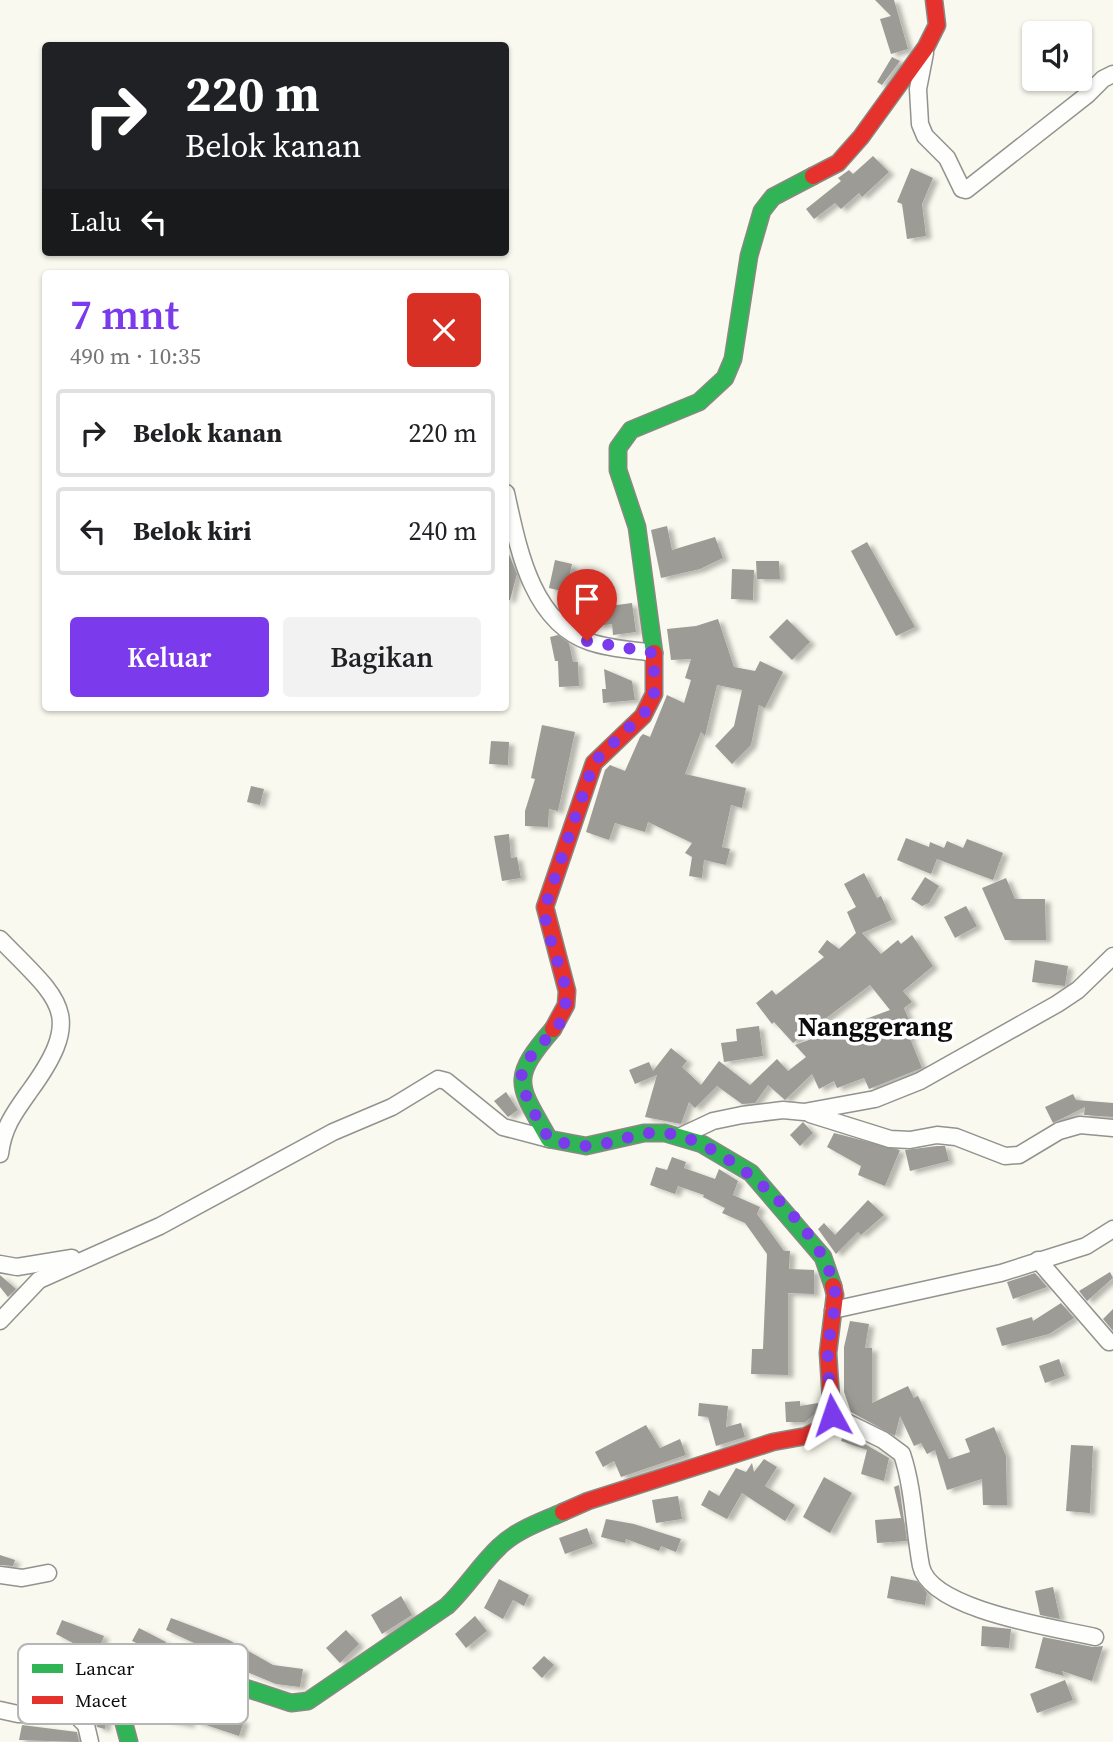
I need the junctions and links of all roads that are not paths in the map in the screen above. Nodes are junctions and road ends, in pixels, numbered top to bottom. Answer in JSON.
{"nodes":[{"id":1,"x":936,"y":3,"type":"edge"},
{"id":2,"x":926,"y":47,"type":"junction"},
{"id":3,"x":1113,"y":74,"type":"edge"},
{"id":4,"x":509,"y":504,"type":"edge"},
{"id":5,"x":654,"y":653,"type":"junction"},
{"id":6,"x":0,"y":939,"type":"edge"},
{"id":7,"x":1113,"y":956,"type":"edge"},
{"id":8,"x":804,"y":1112,"type":"junction"},
{"id":9,"x":1113,"y":1128,"type":"edge"},
{"id":10,"x":681,"y":1136,"type":"junction"},
{"id":11,"x":549,"y":1139,"type":"junction"},
{"id":12,"x":0,"y":1154,"type":"edge"},
{"id":13,"x":1113,"y":1229,"type":"edge"},
{"id":14,"x":88,"y":1256,"type":"junction"},
{"id":15,"x":1038,"y":1260,"type":"junction"},
{"id":16,"x":0,"y":1264,"type":"edge"},
{"id":17,"x":833,"y":1310,"type":"junction"},
{"id":18,"x":0,"y":1321,"type":"edge"},
{"id":19,"x":1108,"y":1342,"type":"dead end"},
{"id":20,"x":832,"y":1415,"type":"junction"},
{"id":21,"x":48,"y":1573,"type":"dead end"},
{"id":22,"x":0,"y":1575,"type":"edge"},
{"id":23,"x":1095,"y":1637,"type":"dead end"},
{"id":24,"x":248,"y":1690,"type":"edge"},
{"id":25,"x":0,"y":1710,"type":"edge"},
{"id":26,"x":18,"y":1714,"type":"edge"},
{"id":27,"x":85,"y":1724,"type":"edge"},
{"id":28,"x":124,"y":1724,"type":"edge"},
{"id":29,"x":90,"y":1742,"type":"edge"},
{"id":30,"x":129,"y":1742,"type":"edge"}],
"edges":[{"from":1,"to":2,"type":"street"},
{"from":2,"to":3,"type":"street"},
{"from":2,"to":5,"type":"street"},
{"from":4,"to":5,"type":"street"},
{"from":5,"to":11,"type":"street"},
{"from":6,"to":12,"type":"street"},
{"from":7,"to":8,"type":"street"},
{"from":8,"to":9,"type":"street"},
{"from":8,"to":10,"type":"street"},
{"from":10,"to":11,"type":"street"},
{"from":10,"to":17,"type":"street"},
{"from":11,"to":14,"type":"street"},
{"from":13,"to":15,"type":"street"},
{"from":14,"to":16,"type":"street"},
{"from":14,"to":18,"type":"street"},
{"from":15,"to":17,"type":"street"},
{"from":15,"to":19,"type":"street"},
{"from":17,"to":20,"type":"street"},
{"from":20,"to":23,"type":"street"},
{"from":20,"to":24,"type":"street"},
{"from":21,"to":22,"type":"street"},
{"from":25,"to":26,"type":"street"},
{"from":27,"to":29,"type":"street"},
{"from":28,"to":30,"type":"street"}]}
